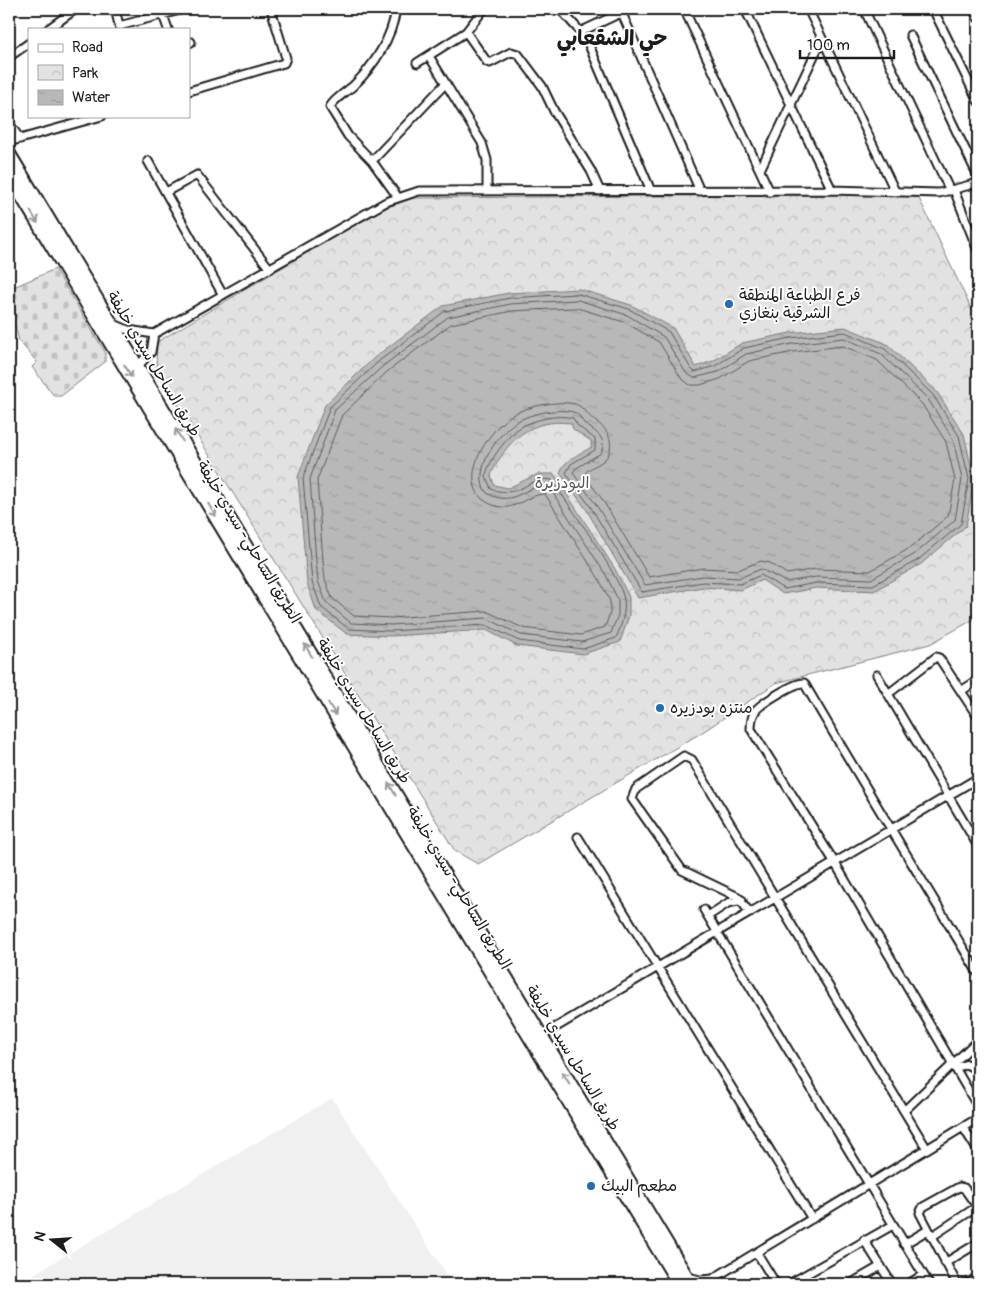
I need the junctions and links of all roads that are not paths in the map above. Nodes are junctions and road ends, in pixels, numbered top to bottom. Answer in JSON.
{"nodes":[{"id":1,"x":115,"y":9,"type":"edge"},
{"id":2,"x":184,"y":9,"type":"edge"},
{"id":3,"x":271,"y":9,"type":"edge"},
{"id":4,"x":396,"y":9,"type":"edge"},
{"id":5,"x":484,"y":9,"type":"edge"},
{"id":6,"x":560,"y":9,"type":"edge"},
{"id":7,"x":684,"y":9,"type":"edge"},
{"id":8,"x":745,"y":9,"type":"edge"},
{"id":9,"x":808,"y":9,"type":"edge"},
{"id":10,"x":864,"y":9,"type":"edge"},
{"id":11,"x":933,"y":9,"type":"edge"},
{"id":12,"x":974,"y":9,"type":"edge"},
{"id":13,"x":73,"y":10,"type":"edge"},
{"id":14,"x":623,"y":10,"type":"edge"},
{"id":15,"x":162,"y":12,"type":"edge"},
{"id":16,"x":978,"y":18,"type":"edge"},
{"id":17,"x":49,"y":28,"type":"edge"},
{"id":18,"x":119,"y":28,"type":"edge"},
{"id":19,"x":168,"y":28,"type":"edge"},
{"id":20,"x":582,"y":31,"type":"junction"},
{"id":21,"x":466,"y":32,"type":"junction"},
{"id":22,"x":910,"y":35,"type":"dead end"},
{"id":23,"x":822,"y":39,"type":"junction"},
{"id":24,"x":28,"y":44,"type":"edge"},
{"id":25,"x":429,"y":56,"type":"junction"},
{"id":26,"x":9,"y":57,"type":"edge"},
{"id":27,"x":417,"y":63,"type":"dead end"},
{"id":28,"x":445,"y":84,"type":"junction"},
{"id":29,"x":190,"y":91,"type":"edge"},
{"id":30,"x":978,"y":101,"type":"edge"},
{"id":31,"x":792,"y":105,"type":"junction"},
{"id":32,"x":95,"y":118,"type":"edge"},
{"id":33,"x":9,"y":122,"type":"edge"},
{"id":34,"x":20,"y":139,"type":"junction"},
{"id":35,"x":9,"y":142,"type":"edge"},
{"id":36,"x":9,"y":154,"type":"edge"},
{"id":37,"x":148,"y":161,"type":"dead end"},
{"id":38,"x":372,"y":161,"type":"junction"},
{"id":39,"x":760,"y":170,"type":"junction"},
{"id":40,"x":9,"y":176,"type":"edge"},
{"id":41,"x":978,"y":176,"type":"edge"},
{"id":42,"x":978,"y":183,"type":"edge"},
{"id":43,"x":488,"y":190,"type":"junction"},
{"id":44,"x":832,"y":190,"type":"junction"},
{"id":45,"x":600,"y":191,"type":"junction"},
{"id":46,"x":651,"y":191,"type":"junction"},
{"id":47,"x":700,"y":191,"type":"junction"},
{"id":48,"x":952,"y":191,"type":"junction"},
{"id":49,"x":166,"y":192,"type":"junction"},
{"id":50,"x":770,"y":192,"type":"junction"},
{"id":51,"x":895,"y":192,"type":"junction"},
{"id":52,"x":397,"y":196,"type":"junction"},
{"id":53,"x":978,"y":251,"type":"edge"},
{"id":54,"x":270,"y":269,"type":"junction"},
{"id":55,"x":223,"y":295,"type":"junction"},
{"id":56,"x":110,"y":322,"type":"junction"},
{"id":57,"x":154,"y":334,"type":"junction"},
{"id":58,"x":137,"y":367,"type":"junction"},
{"id":59,"x":877,"y":675,"type":"dead end"},
{"id":60,"x":978,"y":680,"type":"edge"},
{"id":61,"x":961,"y":691,"type":"junction"},
{"id":62,"x":888,"y":694,"type":"junction"},
{"id":63,"x":978,"y":717,"type":"edge"},
{"id":64,"x":978,"y":778,"type":"edge"},
{"id":65,"x":947,"y":796,"type":"junction"},
{"id":66,"x":890,"y":830,"type":"junction"},
{"id":67,"x":578,"y":837,"type":"dead end"},
{"id":68,"x":978,"y":846,"type":"edge"},
{"id":69,"x":835,"y":862,"type":"junction"},
{"id":70,"x":774,"y":898,"type":"junction"},
{"id":71,"x":742,"y":900,"type":"junction"},
{"id":72,"x":750,"y":913,"type":"junction"},
{"id":73,"x":718,"y":932,"type":"junction"},
{"id":74,"x":658,"y":967,"type":"junction"},
{"id":75,"x":978,"y":972,"type":"edge"},
{"id":76,"x":498,"y":975,"type":"junction"},
{"id":77,"x":541,"y":1036,"type":"junction"},
{"id":78,"x":978,"y":1040,"type":"edge"},
{"id":79,"x":954,"y":1066,"type":"junction"},
{"id":80,"x":978,"y":1071,"type":"edge"},
{"id":81,"x":978,"y":1107,"type":"edge"},
{"id":82,"x":904,"y":1111,"type":"junction"},
{"id":83,"x":978,"y":1118,"type":"edge"},
{"id":84,"x":963,"y":1127,"type":"junction"},
{"id":85,"x":927,"y":1149,"type":"junction"},
{"id":86,"x":978,"y":1150,"type":"edge"},
{"id":87,"x":870,"y":1184,"type":"junction"},
{"id":88,"x":978,"y":1207,"type":"edge"},
{"id":89,"x":812,"y":1219,"type":"junction"},
{"id":90,"x":893,"y":1225,"type":"junction"},
{"id":91,"x":929,"y":1234,"type":"junction"},
{"id":92,"x":864,"y":1240,"type":"junction"},
{"id":93,"x":978,"y":1243,"type":"edge"},
{"id":94,"x":904,"y":1244,"type":"junction"},
{"id":95,"x":757,"y":1252,"type":"junction"},
{"id":96,"x":945,"y":1263,"type":"junction"},
{"id":97,"x":881,"y":1266,"type":"junction"},
{"id":98,"x":923,"y":1275,"type":"junction"},
{"id":99,"x":978,"y":1277,"type":"edge"},
{"id":100,"x":712,"y":1281,"type":"edge"},
{"id":101,"x":685,"y":1282,"type":"edge"},
{"id":102,"x":776,"y":1284,"type":"edge"},
{"id":103,"x":789,"y":1284,"type":"edge"},
{"id":104,"x":850,"y":1284,"type":"edge"},
{"id":105,"x":892,"y":1284,"type":"edge"},
{"id":106,"x":908,"y":1284,"type":"edge"},
{"id":107,"x":929,"y":1284,"type":"edge"},
{"id":108,"x":957,"y":1284,"type":"edge"},
{"id":109,"x":966,"y":1284,"type":"edge"}],
"edges":[{"from":1,"to":18,"type":"street"},
{"from":2,"to":15,"type":"street"},
{"from":3,"to":29,"type":"street"},
{"from":4,"to":38,"type":"street"},
{"from":5,"to":21,"type":"street"},
{"from":6,"to":20,"type":"street"},
{"from":7,"to":39,"type":"street"},
{"from":8,"to":31,"type":"street"},
{"from":9,"to":23,"type":"street"},
{"from":10,"to":48,"type":"street"},
{"from":11,"to":30,"type":"street"},
{"from":12,"to":16,"type":"street"},
{"from":13,"to":17,"type":"street"},
{"from":14,"to":20,"type":"street"},
{"from":14,"to":47,"type":"street"},
{"from":15,"to":18,"type":"street"},
{"from":15,"to":19,"type":"street"},
{"from":20,"to":46,"type":"street"},
{"from":21,"to":25,"type":"street"},
{"from":21,"to":45,"type":"street"},
{"from":22,"to":41,"type":"street"},
{"from":23,"to":31,"type":"street"},
{"from":23,"to":51,"type":"street"},
{"from":24,"to":26,"type":"street"},
{"from":25,"to":27,"type":"street"},
{"from":25,"to":28,"type":"street"},
{"from":28,"to":38,"type":"street"},
{"from":28,"to":43,"type":"street"},
{"from":31,"to":39,"type":"street"},
{"from":31,"to":44,"type":"street"},
{"from":32,"to":34,"type":"street"},
{"from":33,"to":34,"type":"street"},
{"from":34,"to":35,"type":"street"},
{"from":36,"to":56,"type":"highway","name":"طريق الساحل سيدي خليفة"},
{"from":37,"to":49,"type":"street"},
{"from":38,"to":52,"type":"street"},
{"from":39,"to":50,"type":"street"},
{"from":40,"to":76,"type":"highway","name":"الطريق الساحلي- سيدي خليفة","one_way":true},
{"from":42,"to":48,"type":"street"},
{"from":43,"to":45,"type":"street"},
{"from":43,"to":52,"type":"street"},
{"from":44,"to":50,"type":"street"},
{"from":44,"to":51,"type":"street"},
{"from":45,"to":46,"type":"street"},
{"from":46,"to":47,"type":"street"},
{"from":47,"to":50,"type":"street"},
{"from":48,"to":51,"type":"street"},
{"from":48,"to":53,"type":"street"},
{"from":49,"to":54,"type":"street"},
{"from":49,"to":55,"type":"street"},
{"from":52,"to":54,"type":"street"},
{"from":54,"to":55,"type":"street"},
{"from":55,"to":57,"type":"street"},
{"from":56,"to":57,"type":"street"},
{"from":56,"to":58,"type":"highway","name":"طريق الساحل سيدي خليفة"},
{"from":57,"to":58,"type":"street"},
{"from":76,"to":58,"type":"highway","name":"طريق الساحل سيدي خليفة","one_way":true},
{"from":59,"to":62,"type":"street"},
{"from":60,"to":61,"type":"street"},
{"from":61,"to":62,"type":"street"},
{"from":61,"to":63,"type":"street"},
{"from":62,"to":65,"type":"street"},
{"from":64,"to":65,"type":"street"},
{"from":65,"to":66,"type":"street"},
{"from":65,"to":68,"type":"street"},
{"from":66,"to":69,"type":"street"},
{"from":66,"to":69,"type":"street"},
{"from":66,"to":75,"type":"street"},
{"from":67,"to":74,"type":"street"},
{"from":69,"to":70,"type":"street"},
{"from":69,"to":79,"type":"street"},
{"from":70,"to":71,"type":"street"},
{"from":70,"to":72,"type":"street"},
{"from":70,"to":82,"type":"street"},
{"from":71,"to":72,"type":"street"},
{"from":71,"to":73,"type":"street"},
{"from":72,"to":73,"type":"street"},
{"from":73,"to":74,"type":"street"},
{"from":73,"to":87,"type":"street"},
{"from":74,"to":77,"type":"street"},
{"from":74,"to":89,"type":"street"},
{"from":76,"to":77,"type":"highway","name":"طريق الساحل سيدي خليفة"},
{"from":76,"to":101,"type":"highway","name":"الطريق الساحلي- سيدي خليفة"},
{"from":101,"to":77,"type":"highway","name":"طريق الساحل سيدي خليفة","one_way":true},
{"from":78,"to":79,"type":"street"},
{"from":79,"to":80,"type":"street"},
{"from":79,"to":81,"type":"street"},
{"from":79,"to":82,"type":"street"},
{"from":82,"to":85,"type":"street"},
{"from":83,"to":84,"type":"street"},
{"from":84,"to":85,"type":"street"},
{"from":84,"to":86,"type":"street"},
{"from":85,"to":87,"type":"street"},
{"from":87,"to":89,"type":"street"},
{"from":87,"to":90,"type":"street"},
{"from":88,"to":91,"type":"street"},
{"from":88,"to":91,"type":"street"},
{"from":89,"to":95,"type":"street"},
{"from":90,"to":92,"type":"street"},
{"from":90,"to":94,"type":"street"},
{"from":91,"to":94,"type":"street"},
{"from":91,"to":96,"type":"street"},
{"from":92,"to":97,"type":"street"},
{"from":92,"to":103,"type":"street"},
{"from":93,"to":96,"type":"street"},
{"from":94,"to":98,"type":"street"},
{"from":95,"to":100,"type":"street"},
{"from":95,"to":102,"type":"street"},
{"from":96,"to":108,"type":"street"},
{"from":97,"to":104,"type":"street"},
{"from":97,"to":105,"type":"street"},
{"from":98,"to":106,"type":"street"},
{"from":98,"to":107,"type":"street"},
{"from":99,"to":109,"type":"street"},
{"from":100,"to":101,"type":"street"}]}
